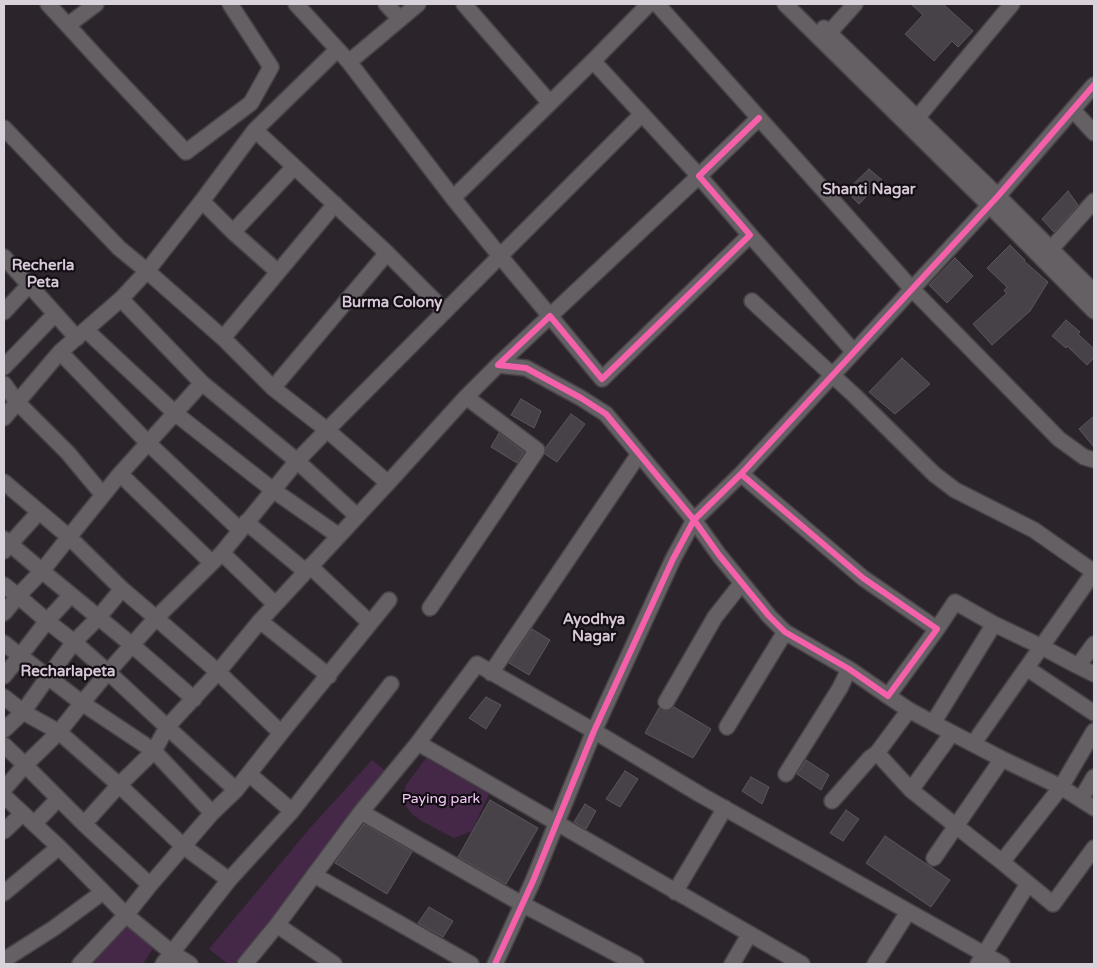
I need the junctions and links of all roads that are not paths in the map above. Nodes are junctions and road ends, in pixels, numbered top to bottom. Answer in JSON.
{"nodes":[{"id":1,"x":48,"y":4,"type":"edge"},
{"id":2,"x":96,"y":4,"type":"edge"},
{"id":3,"x":230,"y":4,"type":"edge"},
{"id":4,"x":296,"y":4,"type":"edge"},
{"id":5,"x":386,"y":4,"type":"edge"},
{"id":6,"x":418,"y":4,"type":"edge"},
{"id":7,"x":464,"y":4,"type":"edge"},
{"id":8,"x":649,"y":4,"type":"edge"},
{"id":9,"x":658,"y":4,"type":"edge"},
{"id":10,"x":785,"y":4,"type":"edge"},
{"id":11,"x":800,"y":4,"type":"edge"},
{"id":12,"x":855,"y":4,"type":"edge"},
{"id":13,"x":1012,"y":4,"type":"edge"},
{"id":14,"x":400,"y":19,"type":"junction"},
{"id":15,"x":68,"y":25,"type":"junction"},
{"id":16,"x":830,"y":33,"type":"junction"},
{"id":17,"x":338,"y":50,"type":"junction"},
{"id":18,"x":594,"y":60,"type":"junction"},
{"id":19,"x":349,"y":62,"type":"junction"},
{"id":20,"x":1094,"y":85,"type":"edge"},
{"id":21,"x":550,"y":103,"type":"junction"},
{"id":22,"x":1073,"y":110,"type":"junction"},
{"id":23,"x":642,"y":114,"type":"junction"},
{"id":24,"x":759,"y":118,"type":"junction"},
{"id":25,"x":917,"y":118,"type":"junction"},
{"id":26,"x":4,"y":128,"type":"edge"},
{"id":27,"x":255,"y":130,"type":"junction"},
{"id":28,"x":1094,"y":134,"type":"edge"},
{"id":29,"x":294,"y":167,"type":"junction"},
{"id":30,"x":699,"y":176,"type":"junction"},
{"id":31,"x":453,"y":198,"type":"junction"},
{"id":32,"x":994,"y":200,"type":"junction"},
{"id":33,"x":1094,"y":201,"type":"edge"},
{"id":34,"x":202,"y":202,"type":"junction"},
{"id":35,"x":334,"y":204,"type":"junction"},
{"id":36,"x":233,"y":232,"type":"junction"},
{"id":37,"x":750,"y":235,"type":"junction"},
{"id":38,"x":1051,"y":248,"type":"junction"},
{"id":39,"x":387,"y":253,"type":"junction"},
{"id":40,"x":500,"y":256,"type":"junction"},
{"id":41,"x":4,"y":259,"type":"edge"},
{"id":42,"x":147,"y":271,"type":"junction"},
{"id":43,"x":278,"y":271,"type":"junction"},
{"id":44,"x":29,"y":285,"type":"junction"},
{"id":45,"x":912,"y":289,"type":"junction"},
{"id":46,"x":1094,"y":292,"type":"edge"},
{"id":47,"x":121,"y":299,"type":"junction"},
{"id":48,"x":752,"y":301,"type":"dead end"},
{"id":49,"x":445,"y":311,"type":"junction"},
{"id":50,"x":1094,"y":311,"type":"edge"},
{"id":51,"x":4,"y":312,"type":"edge"},
{"id":52,"x":55,"y":314,"type":"junction"},
{"id":53,"x":550,"y":316,"type":"junction"},
{"id":54,"x":81,"y":334,"type":"junction"},
{"id":55,"x":223,"y":338,"type":"junction"},
{"id":56,"x":60,"y":352,"type":"junction"},
{"id":57,"x":854,"y":352,"type":"junction"},
{"id":58,"x":498,"y":365,"type":"junction"},
{"id":59,"x":4,"y":367,"type":"edge"},
{"id":60,"x":833,"y":375,"type":"junction"},
{"id":61,"x":602,"y":379,"type":"junction"},
{"id":62,"x":202,"y":383,"type":"junction"},
{"id":63,"x":4,"y":384,"type":"edge"},
{"id":64,"x":273,"y":388,"type":"junction"},
{"id":65,"x":466,"y":397,"type":"junction"},
{"id":66,"x":18,"y":402,"type":"junction"},
{"id":67,"x":590,"y":404,"type":"junction"},
{"id":68,"x":176,"y":414,"type":"junction"},
{"id":69,"x":4,"y":418,"type":"edge"},
{"id":70,"x":327,"y":430,"type":"junction"},
{"id":71,"x":148,"y":444,"type":"junction"},
{"id":72,"x":639,"y":454,"type":"junction"},
{"id":73,"x":1094,"y":460,"type":"edge"},
{"id":74,"x":297,"y":461,"type":"junction"},
{"id":75,"x":120,"y":474,"type":"junction"},
{"id":76,"x":741,"y":474,"type":"junction"},
{"id":77,"x":4,"y":482,"type":"edge"},
{"id":78,"x":388,"y":483,"type":"junction"},
{"id":79,"x":273,"y":490,"type":"junction"},
{"id":80,"x":103,"y":495,"type":"junction"},
{"id":81,"x":39,"y":512,"type":"junction"},
{"id":82,"x":357,"y":516,"type":"junction"},
{"id":83,"x":694,"y":520,"type":"junction"},
{"id":84,"x":243,"y":526,"type":"junction"},
{"id":85,"x":339,"y":536,"type":"junction"},
{"id":86,"x":69,"y":537,"type":"junction"},
{"id":87,"x":6,"y":545,"type":"edge"},
{"id":88,"x":217,"y":558,"type":"junction"},
{"id":89,"x":308,"y":568,"type":"junction"},
{"id":90,"x":42,"y":571,"type":"junction"},
{"id":91,"x":1094,"y":572,"type":"edge"},
{"id":92,"x":741,"y":584,"type":"junction"},
{"id":93,"x":4,"y":585,"type":"edge"},
{"id":94,"x":122,"y":589,"type":"junction"},
{"id":95,"x":71,"y":595,"type":"junction"},
{"id":96,"x":18,"y":596,"type":"junction"},
{"id":97,"x":389,"y":600,"type":"dead end"},
{"id":98,"x":275,"y":604,"type":"junction"},
{"id":99,"x":430,"y":608,"type":"dead end"},
{"id":100,"x":4,"y":613,"type":"edge"},
{"id":101,"x":98,"y":618,"type":"junction"},
{"id":102,"x":156,"y":618,"type":"junction"},
{"id":103,"x":47,"y":621,"type":"junction"},
{"id":104,"x":260,"y":621,"type":"junction"},
{"id":105,"x":370,"y":622,"type":"junction"},
{"id":106,"x":994,"y":624,"type":"junction"},
{"id":107,"x":937,"y":629,"type":"junction"},
{"id":108,"x":786,"y":632,"type":"junction"},
{"id":109,"x":74,"y":642,"type":"junction"},
{"id":110,"x":4,"y":643,"type":"edge"},
{"id":111,"x":132,"y":644,"type":"junction"},
{"id":112,"x":1094,"y":644,"type":"edge"},
{"id":113,"x":1042,"y":647,"type":"junction"},
{"id":114,"x":20,"y":656,"type":"junction"},
{"id":115,"x":1078,"y":666,"type":"junction"},
{"id":116,"x":849,"y":669,"type":"junction"},
{"id":117,"x":1028,"y":669,"type":"junction"},
{"id":118,"x":108,"y":672,"type":"junction"},
{"id":119,"x":218,"y":672,"type":"junction"},
{"id":120,"x":491,"y":672,"type":"junction"},
{"id":121,"x":1094,"y":674,"type":"edge"},
{"id":122,"x":4,"y":676,"type":"edge"},
{"id":123,"x":329,"y":676,"type":"junction"},
{"id":124,"x":48,"y":677,"type":"junction"},
{"id":125,"x":392,"y":684,"type":"dead end"},
{"id":126,"x":888,"y":696,"type":"junction"},
{"id":127,"x":4,"y":697,"type":"edge"},
{"id":128,"x":194,"y":699,"type":"junction"},
{"id":129,"x":666,"y":702,"type":"dead end"},
{"id":130,"x":82,"y":703,"type":"junction"},
{"id":131,"x":909,"y":710,"type":"junction"},
{"id":132,"x":23,"y":712,"type":"junction"},
{"id":133,"x":1094,"y":713,"type":"edge"},
{"id":134,"x":933,"y":723,"type":"junction"},
{"id":135,"x":168,"y":727,"type":"junction"},
{"id":136,"x":727,"y":727,"type":"dead end"},
{"id":137,"x":4,"y":730,"type":"edge"},
{"id":138,"x":594,"y":731,"type":"junction"},
{"id":139,"x":1094,"y":731,"type":"edge"},
{"id":140,"x":59,"y":732,"type":"junction"},
{"id":141,"x":281,"y":733,"type":"junction"},
{"id":142,"x":952,"y":733,"type":"junction"},
{"id":143,"x":418,"y":743,"type":"junction"},
{"id":144,"x":973,"y":744,"type":"junction"},
{"id":145,"x":4,"y":745,"type":"edge"},
{"id":146,"x":154,"y":752,"type":"junction"},
{"id":147,"x":877,"y":753,"type":"junction"},
{"id":148,"x":1002,"y":759,"type":"junction"},
{"id":149,"x":25,"y":766,"type":"junction"},
{"id":150,"x":249,"y":774,"type":"junction"},
{"id":151,"x":786,"y":774,"type":"dead end"},
{"id":152,"x":1094,"y":777,"type":"edge"},
{"id":153,"x":119,"y":785,"type":"junction"},
{"id":154,"x":1061,"y":787,"type":"junction"},
{"id":155,"x":4,"y":789,"type":"edge"},
{"id":156,"x":236,"y":790,"type":"junction"},
{"id":157,"x":911,"y":790,"type":"junction"},
{"id":158,"x":4,"y":796,"type":"edge"},
{"id":159,"x":58,"y":799,"type":"junction"},
{"id":160,"x":1081,"y":799,"type":"junction"},
{"id":161,"x":832,"y":801,"type":"dead end"},
{"id":162,"x":725,"y":808,"type":"junction"},
{"id":163,"x":1094,"y":808,"type":"edge"},
{"id":164,"x":292,"y":811,"type":"junction"},
{"id":165,"x":361,"y":812,"type":"junction"},
{"id":166,"x":212,"y":813,"type":"junction"},
{"id":167,"x":28,"y":819,"type":"junction"},
{"id":168,"x":556,"y":823,"type":"junction"},
{"id":169,"x":84,"y":824,"type":"junction"},
{"id":170,"x":956,"y":826,"type":"junction"},
{"id":171,"x":4,"y":831,"type":"edge"},
{"id":172,"x":183,"y":846,"type":"junction"},
{"id":173,"x":59,"y":847,"type":"junction"},
{"id":174,"x":1094,"y":848,"type":"edge"},
{"id":175,"x":934,"y":858,"type":"dead end"},
{"id":176,"x":1002,"y":862,"type":"junction"},
{"id":177,"x":314,"y":875,"type":"junction"},
{"id":178,"x":229,"y":880,"type":"junction"},
{"id":179,"x":1028,"y":884,"type":"junction"},
{"id":180,"x":150,"y":885,"type":"junction"},
{"id":181,"x":103,"y":892,"type":"junction"},
{"id":182,"x":675,"y":892,"type":"junction"},
{"id":183,"x":4,"y":893,"type":"edge"},
{"id":184,"x":522,"y":904,"type":"junction"},
{"id":185,"x":908,"y":912,"type":"junction"},
{"id":186,"x":126,"y":915,"type":"junction"},
{"id":187,"x":277,"y":924,"type":"junction"},
{"id":188,"x":749,"y":934,"type":"junction"},
{"id":189,"x":167,"y":958,"type":"edge"},
{"id":190,"x":982,"y":959,"type":"edge"},
{"id":191,"x":4,"y":960,"type":"edge"},
{"id":192,"x":80,"y":964,"type":"edge"},
{"id":193,"x":190,"y":964,"type":"edge"},
{"id":194,"x":245,"y":964,"type":"edge"},
{"id":195,"x":334,"y":964,"type":"edge"},
{"id":196,"x":471,"y":964,"type":"edge"},
{"id":197,"x":495,"y":964,"type":"edge"},
{"id":198,"x":636,"y":964,"type":"edge"},
{"id":199,"x":732,"y":964,"type":"edge"},
{"id":200,"x":802,"y":964,"type":"edge"},
{"id":201,"x":875,"y":964,"type":"edge"},
{"id":202,"x":1002,"y":964,"type":"edge"}],
"edges":[{"from":1,"to":15,"type":"street"},
{"from":2,"to":15,"type":"street"},
{"from":3,"to":15,"type":"street"},
{"from":4,"to":17,"type":"street"},
{"from":5,"to":14,"type":"street"},
{"from":6,"to":14,"type":"street"},
{"from":7,"to":21,"type":"street"},
{"from":8,"to":18,"type":"street"},
{"from":9,"to":24,"type":"street"},
{"from":10,"to":32,"type":"street"},
{"from":11,"to":16,"type":"street"},
{"from":12,"to":16,"type":"street"},
{"from":13,"to":25,"type":"street"},
{"from":14,"to":19,"type":"street"},
{"from":16,"to":25,"type":"street"},
{"from":17,"to":19,"type":"street"},
{"from":17,"to":27,"type":"street"},
{"from":18,"to":21,"type":"street"},
{"from":18,"to":23,"type":"street"},
{"from":19,"to":31,"type":"street"},
{"from":20,"to":22,"type":"street"},
{"from":21,"to":31,"type":"street"},
{"from":22,"to":28,"type":"street"},
{"from":22,"to":32,"type":"street"},
{"from":23,"to":30,"type":"street"},
{"from":23,"to":40,"type":"street"},
{"from":24,"to":30,"type":"street"},
{"from":24,"to":45,"type":"street"},
{"from":25,"to":32,"type":"street"},
{"from":26,"to":42,"type":"street"},
{"from":27,"to":29,"type":"street"},
{"from":27,"to":34,"type":"street"},
{"from":29,"to":35,"type":"street"},
{"from":29,"to":36,"type":"street"},
{"from":30,"to":37,"type":"street"},
{"from":30,"to":53,"type":"street"},
{"from":31,"to":40,"type":"street"},
{"from":32,"to":38,"type":"street"},
{"from":32,"to":45,"type":"street"},
{"from":32,"to":50,"type":"street"},
{"from":33,"to":38,"type":"street"},
{"from":34,"to":36,"type":"street"},
{"from":34,"to":42,"type":"street"},
{"from":35,"to":39,"type":"street"},
{"from":35,"to":43,"type":"street"},
{"from":36,"to":43,"type":"street"},
{"from":37,"to":57,"type":"street"},
{"from":37,"to":61,"type":"street"},
{"from":38,"to":46,"type":"street"},
{"from":39,"to":49,"type":"street"},
{"from":39,"to":64,"type":"street"},
{"from":40,"to":49,"type":"street"},
{"from":40,"to":53,"type":"street"},
{"from":41,"to":44,"type":"street"},
{"from":42,"to":47,"type":"street"},
{"from":42,"to":55,"type":"street"},
{"from":43,"to":55,"type":"street"},
{"from":44,"to":51,"type":"street"},
{"from":44,"to":52,"type":"street"},
{"from":45,"to":57,"type":"street"},
{"from":45,"to":73,"type":"street"},
{"from":47,"to":54,"type":"street"},
{"from":47,"to":62,"type":"street"},
{"from":48,"to":60,"type":"street"},
{"from":49,"to":70,"type":"street"},
{"from":52,"to":54,"type":"street"},
{"from":52,"to":59,"type":"street"},
{"from":53,"to":58,"type":"street"},
{"from":53,"to":61,"type":"street"},
{"from":54,"to":56,"type":"street"},
{"from":54,"to":68,"type":"street"},
{"from":55,"to":64,"type":"street"},
{"from":56,"to":66,"type":"street"},
{"from":56,"to":71,"type":"street"},
{"from":57,"to":60,"type":"street"},
{"from":58,"to":65,"type":"street"},
{"from":58,"to":67,"type":"street"},
{"from":60,"to":76,"type":"street"},
{"from":60,"to":91,"type":"street"},
{"from":61,"to":67,"type":"street"},
{"from":62,"to":68,"type":"street"},
{"from":62,"to":74,"type":"street"},
{"from":63,"to":66,"type":"street"},
{"from":64,"to":70,"type":"street"},
{"from":65,"to":78,"type":"street"},
{"from":65,"to":99,"type":"street"},
{"from":66,"to":69,"type":"street"},
{"from":66,"to":80,"type":"street"},
{"from":67,"to":72,"type":"street"},
{"from":68,"to":71,"type":"street"},
{"from":68,"to":79,"type":"street"},
{"from":70,"to":74,"type":"street"},
{"from":70,"to":78,"type":"street"},
{"from":71,"to":75,"type":"street"},
{"from":71,"to":84,"type":"street"},
{"from":72,"to":83,"type":"street"},
{"from":72,"to":120,"type":"street"},
{"from":74,"to":79,"type":"street"},
{"from":74,"to":82,"type":"street"},
{"from":75,"to":80,"type":"street"},
{"from":75,"to":88,"type":"street"},
{"from":76,"to":83,"type":"street"},
{"from":76,"to":107,"type":"street"},
{"from":77,"to":81,"type":"street"},
{"from":78,"to":82,"type":"street"},
{"from":79,"to":84,"type":"street"},
{"from":79,"to":85,"type":"street"},
{"from":80,"to":86,"type":"street"},
{"from":81,"to":86,"type":"street"},
{"from":81,"to":87,"type":"street"},
{"from":82,"to":85,"type":"street"},
{"from":83,"to":92,"type":"street"},
{"from":83,"to":138,"type":"street"},
{"from":84,"to":88,"type":"street"},
{"from":84,"to":89,"type":"street"},
{"from":85,"to":89,"type":"street"},
{"from":86,"to":90,"type":"street"},
{"from":86,"to":94,"type":"street"},
{"from":87,"to":90,"type":"street"},
{"from":88,"to":98,"type":"street"},
{"from":88,"to":102,"type":"street"},
{"from":89,"to":98,"type":"street"},
{"from":89,"to":105,"type":"street"},
{"from":90,"to":95,"type":"street"},
{"from":90,"to":96,"type":"street"},
{"from":91,"to":113,"type":"street"},
{"from":92,"to":108,"type":"street"},
{"from":92,"to":129,"type":"street"},
{"from":93,"to":96,"type":"street"},
{"from":94,"to":101,"type":"street"},
{"from":94,"to":102,"type":"street"},
{"from":95,"to":101,"type":"street"},
{"from":95,"to":103,"type":"street"},
{"from":96,"to":100,"type":"street"},
{"from":96,"to":103,"type":"street"},
{"from":97,"to":105,"type":"street"},
{"from":98,"to":104,"type":"street"},
{"from":101,"to":109,"type":"street"},
{"from":101,"to":111,"type":"street"},
{"from":102,"to":111,"type":"street"},
{"from":102,"to":119,"type":"street"},
{"from":103,"to":109,"type":"street"},
{"from":103,"to":114,"type":"street"},
{"from":104,"to":119,"type":"street"},
{"from":104,"to":123,"type":"street"},
{"from":105,"to":123,"type":"street"},
{"from":106,"to":107,"type":"street"},
{"from":106,"to":113,"type":"street"},
{"from":106,"to":134,"type":"street"},
{"from":107,"to":126,"type":"street"},
{"from":108,"to":116,"type":"street"},
{"from":108,"to":136,"type":"street"},
{"from":109,"to":118,"type":"street"},
{"from":109,"to":124,"type":"street"},
{"from":110,"to":114,"type":"street"},
{"from":111,"to":118,"type":"street"},
{"from":111,"to":128,"type":"street"},
{"from":112,"to":115,"type":"street"},
{"from":113,"to":115,"type":"street"},
{"from":113,"to":117,"type":"street"},
{"from":114,"to":122,"type":"street"},
{"from":114,"to":124,"type":"street"},
{"from":115,"to":121,"type":"street"},
{"from":116,"to":126,"type":"street"},
{"from":116,"to":151,"type":"street"},
{"from":117,"to":133,"type":"street"},
{"from":117,"to":144,"type":"street"},
{"from":118,"to":130,"type":"street"},
{"from":118,"to":135,"type":"street"},
{"from":119,"to":128,"type":"street"},
{"from":119,"to":141,"type":"street"},
{"from":120,"to":138,"type":"street"},
{"from":120,"to":143,"type":"street"},
{"from":123,"to":141,"type":"street"},
{"from":124,"to":130,"type":"street"},
{"from":124,"to":132,"type":"street"},
{"from":125,"to":164,"type":"street"},
{"from":126,"to":131,"type":"street"},
{"from":127,"to":132,"type":"street"},
{"from":128,"to":135,"type":"street"},
{"from":130,"to":140,"type":"street"},
{"from":130,"to":146,"type":"street"},
{"from":131,"to":134,"type":"street"},
{"from":131,"to":147,"type":"street"},
{"from":132,"to":137,"type":"street"},
{"from":132,"to":140,"type":"street"},
{"from":134,"to":142,"type":"street"},
{"from":135,"to":146,"type":"street"},
{"from":135,"to":156,"type":"street"},
{"from":138,"to":162,"type":"street"},
{"from":138,"to":168,"type":"street"},
{"from":139,"to":154,"type":"street"},
{"from":140,"to":149,"type":"street"},
{"from":140,"to":153,"type":"street"},
{"from":141,"to":150,"type":"street"},
{"from":142,"to":144,"type":"street"},
{"from":142,"to":157,"type":"street"},
{"from":143,"to":165,"type":"street"},
{"from":143,"to":168,"type":"street"},
{"from":144,"to":148,"type":"street"},
{"from":145,"to":149,"type":"street"},
{"from":146,"to":153,"type":"street"},
{"from":146,"to":166,"type":"street"},
{"from":147,"to":157,"type":"street"},
{"from":147,"to":161,"type":"street"},
{"from":148,"to":154,"type":"street"},
{"from":148,"to":170,"type":"street"},
{"from":149,"to":155,"type":"street"},
{"from":149,"to":159,"type":"street"},
{"from":150,"to":156,"type":"street"},
{"from":150,"to":164,"type":"street"},
{"from":152,"to":160,"type":"street"},
{"from":153,"to":169,"type":"street"},
{"from":153,"to":172,"type":"street"},
{"from":154,"to":160,"type":"street"},
{"from":154,"to":176,"type":"street"},
{"from":156,"to":166,"type":"street"},
{"from":157,"to":170,"type":"street"},
{"from":158,"to":167,"type":"street"},
{"from":159,"to":167,"type":"street"},
{"from":159,"to":169,"type":"street"},
{"from":160,"to":163,"type":"street"},
{"from":162,"to":182,"type":"street"},
{"from":162,"to":185,"type":"street"},
{"from":164,"to":178,"type":"street"},
{"from":165,"to":177,"type":"street"},
{"from":165,"to":184,"type":"street"},
{"from":166,"to":172,"type":"street"},
{"from":167,"to":171,"type":"street"},
{"from":167,"to":173,"type":"street"},
{"from":168,"to":182,"type":"street"},
{"from":168,"to":184,"type":"street"},
{"from":169,"to":180,"type":"street"},
{"from":170,"to":175,"type":"street"},
{"from":170,"to":176,"type":"street"},
{"from":172,"to":178,"type":"street"},
{"from":172,"to":180,"type":"street"},
{"from":173,"to":181,"type":"street"},
{"from":173,"to":183,"type":"street"},
{"from":174,"to":179,"type":"street"},
{"from":176,"to":179,"type":"street"},
{"from":177,"to":187,"type":"street"},
{"from":177,"to":196,"type":"street"},
{"from":178,"to":189,"type":"street"},
{"from":179,"to":190,"type":"street"},
{"from":180,"to":186,"type":"street"},
{"from":181,"to":186,"type":"street"},
{"from":181,"to":191,"type":"street"},
{"from":182,"to":188,"type":"street"},
{"from":184,"to":197,"type":"street"},
{"from":184,"to":198,"type":"street"},
{"from":185,"to":190,"type":"street"},
{"from":185,"to":201,"type":"street"},
{"from":186,"to":189,"type":"street"},
{"from":186,"to":192,"type":"street"},
{"from":187,"to":194,"type":"street"},
{"from":187,"to":195,"type":"street"},
{"from":188,"to":199,"type":"street"},
{"from":188,"to":200,"type":"street"},
{"from":189,"to":193,"type":"street"},
{"from":190,"to":202,"type":"street"}]}
